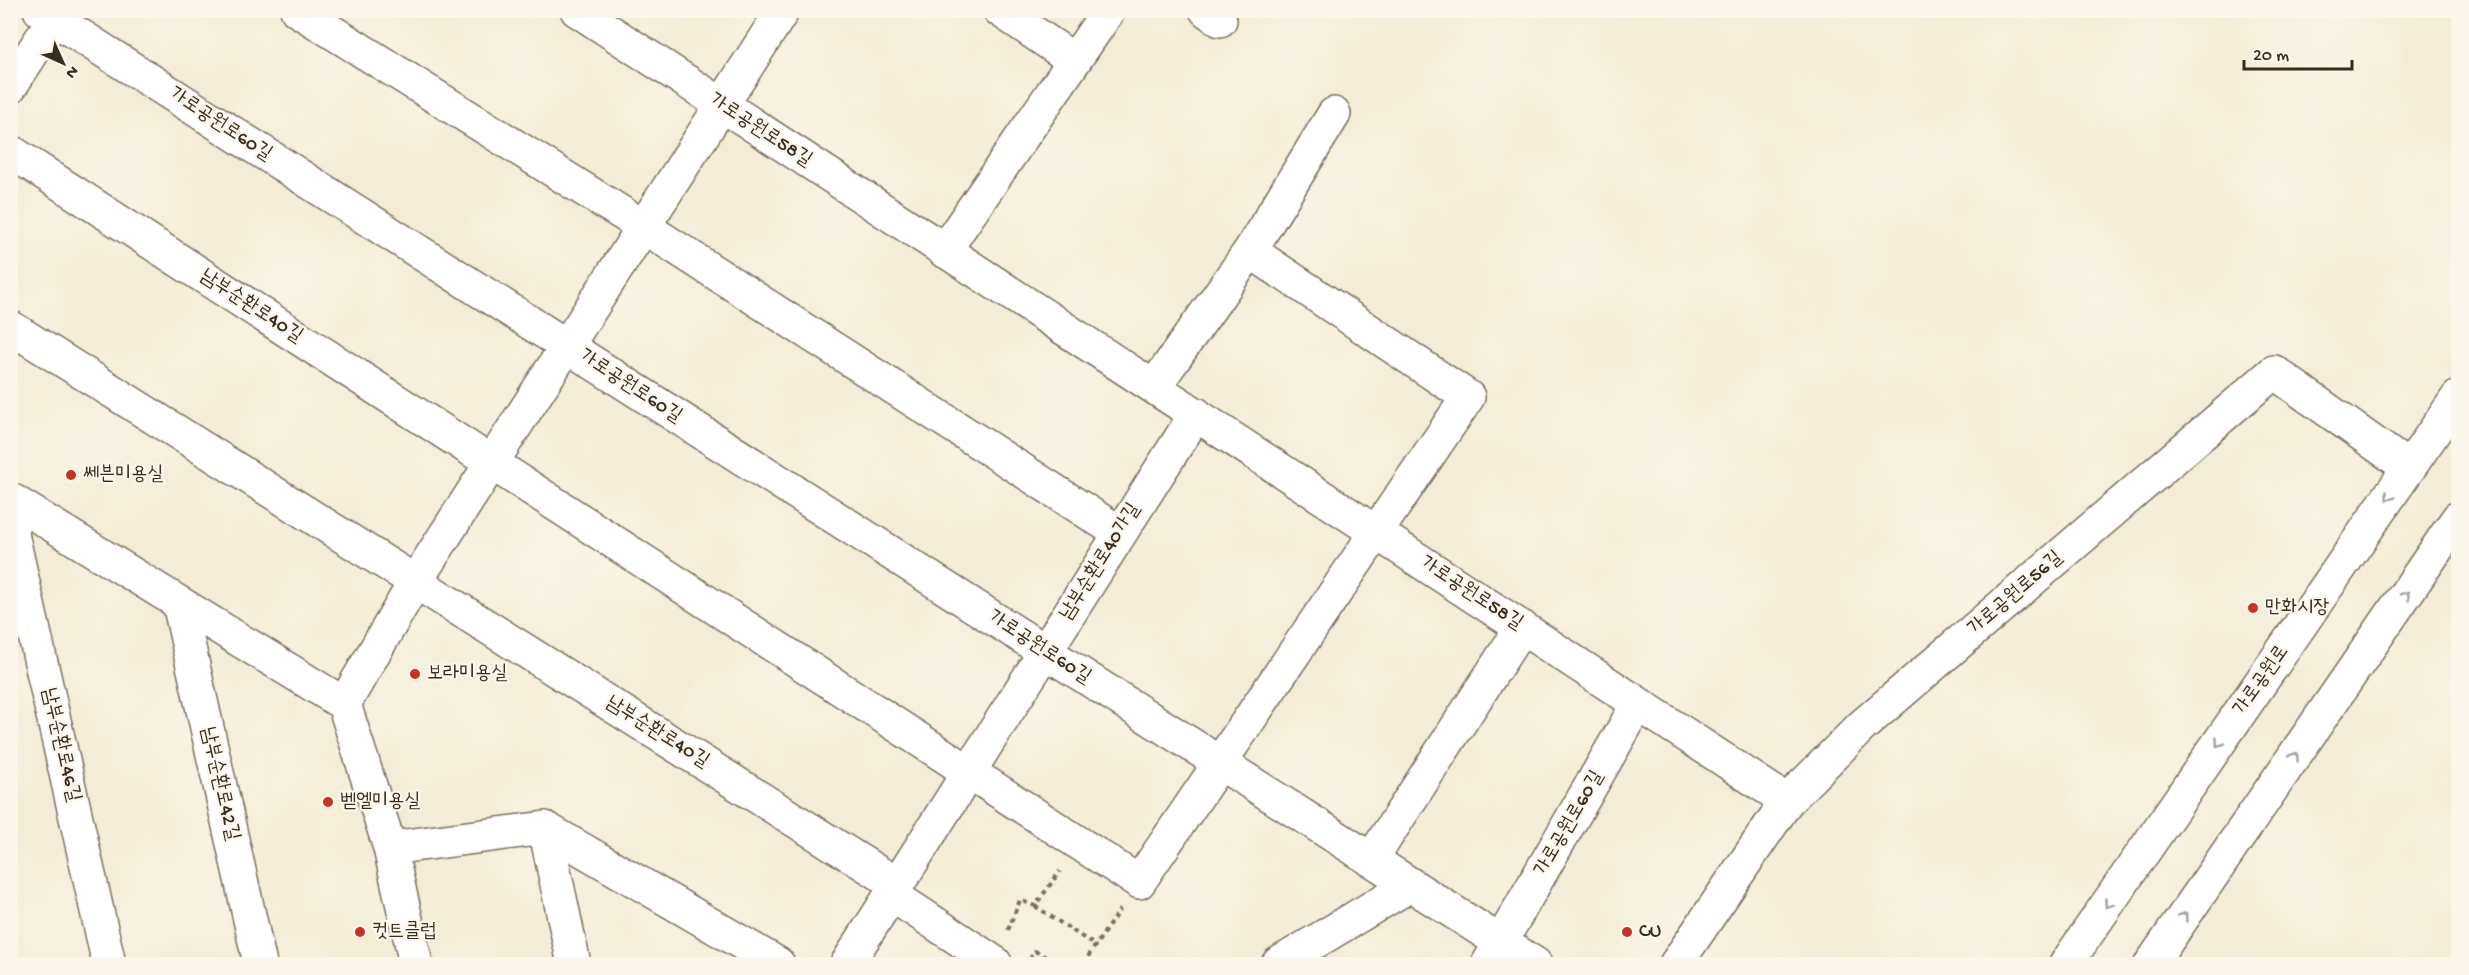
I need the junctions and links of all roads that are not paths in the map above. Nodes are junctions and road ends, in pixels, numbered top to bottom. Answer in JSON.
{"nodes":[{"id":1,"x":297,"y":10,"type":"edge"},
{"id":2,"x":576,"y":10,"type":"edge"},
{"id":3,"x":783,"y":10,"type":"edge"},
{"id":4,"x":1000,"y":10,"type":"edge"},
{"id":5,"x":1108,"y":10,"type":"edge"},
{"id":6,"x":52,"y":13,"type":"edge"},
{"id":7,"x":1074,"y":60,"type":"junction"},
{"id":8,"x":10,"y":87,"type":"edge"},
{"id":9,"x":722,"y":106,"type":"junction"},
{"id":10,"x":1334,"y":114,"type":"dead end"},
{"id":11,"x":10,"y":151,"type":"edge"},
{"id":12,"x":644,"y":228,"type":"junction"},
{"id":13,"x":944,"y":251,"type":"junction"},
{"id":14,"x":1250,"y":251,"type":"junction"},
{"id":15,"x":10,"y":327,"type":"edge"},
{"id":16,"x":566,"y":346,"type":"junction"},
{"id":17,"x":1154,"y":387,"type":"junction"},
{"id":18,"x":2458,"y":397,"type":"edge"},
{"id":19,"x":1196,"y":414,"type":"junction"},
{"id":20,"x":492,"y":462,"type":"junction"},
{"id":21,"x":2409,"y":468,"type":"junction"},
{"id":22,"x":10,"y":499,"type":"edge"},
{"id":23,"x":2458,"y":518,"type":"edge"},
{"id":24,"x":10,"y":525,"type":"edge"},
{"id":25,"x":1120,"y":533,"type":"junction"},
{"id":26,"x":1377,"y":533,"type":"junction"},
{"id":27,"x":415,"y":582,"type":"junction"},
{"id":28,"x":179,"y":603,"type":"junction"},
{"id":29,"x":1522,"y":627,"type":"junction"},
{"id":30,"x":1045,"y":652,"type":"junction"},
{"id":31,"x":344,"y":704,"type":"junction"},
{"id":32,"x":1638,"y":704,"type":"junction"},
{"id":33,"x":1219,"y":763,"type":"junction"},
{"id":34,"x":969,"y":771,"type":"junction"},
{"id":35,"x":1787,"y":801,"type":"junction"},
{"id":36,"x":545,"y":828,"type":"junction"},
{"id":37,"x":390,"y":848,"type":"junction"},
{"id":38,"x":1371,"y":860,"type":"junction"},
{"id":39,"x":1410,"y":885,"type":"junction"},
{"id":40,"x":895,"y":890,"type":"junction"},
{"id":41,"x":1495,"y":954,"type":"edge"},
{"id":42,"x":995,"y":963,"type":"edge"},
{"id":43,"x":109,"y":964,"type":"edge"},
{"id":44,"x":260,"y":964,"type":"edge"},
{"id":45,"x":416,"y":964,"type":"edge"},
{"id":46,"x":574,"y":964,"type":"edge"},
{"id":47,"x":778,"y":964,"type":"edge"},
{"id":48,"x":848,"y":964,"type":"edge"},
{"id":49,"x":1278,"y":964,"type":"edge"},
{"id":50,"x":1535,"y":964,"type":"edge"},
{"id":51,"x":1676,"y":964,"type":"edge"},
{"id":52,"x":2066,"y":964,"type":"edge"},
{"id":53,"x":2151,"y":964,"type":"edge"}],
"edges":[{"from":1,"to":12,"type":"street"},
{"from":2,"to":9,"type":"street","name":"가로공원로58길"},
{"from":3,"to":9,"type":"street"},
{"from":4,"to":7,"type":"street"},
{"from":5,"to":7,"type":"street"},
{"from":6,"to":8,"type":"street"},
{"from":6,"to":16,"type":"street","name":"가로공원로60길"},
{"from":7,"to":13,"type":"street"},
{"from":9,"to":12,"type":"street"},
{"from":9,"to":13,"type":"street","name":"가로공원로58길"},
{"from":10,"to":14,"type":"street"},
{"from":11,"to":20,"type":"street","name":"남부순환로40길"},
{"from":12,"to":16,"type":"street"},
{"from":12,"to":25,"type":"street"},
{"from":13,"to":17,"type":"street","name":"가로공원로58길"},
{"from":14,"to":17,"type":"street"},
{"from":14,"to":26,"type":"street"},
{"from":15,"to":27,"type":"street","name":"남부순환로40길"},
{"from":16,"to":20,"type":"street"},
{"from":16,"to":30,"type":"street","name":"가로공원로60길"},
{"from":17,"to":19,"type":"street","name":"가로공원로58길"},
{"from":18,"to":21,"type":"street","name":"가로공원로"},
{"from":19,"to":25,"type":"street","name":"남부순환로40가길"},
{"from":19,"to":26,"type":"street","name":"가로공원로58길"},
{"from":20,"to":27,"type":"street"},
{"from":20,"to":34,"type":"street","name":"남부순환로40길"},
{"from":21,"to":35,"type":"street","name":"가로공원로56길"},
{"from":21,"to":52,"type":"street","name":"가로공원로","one_way":true},
{"from":22,"to":28,"type":"street"},
{"from":53,"to":23,"type":"street","one_way":true},
{"from":24,"to":43,"type":"street","name":"남부순환로46길"},
{"from":25,"to":30,"type":"street","name":"남부순환로40가길"},
{"from":26,"to":29,"type":"street","name":"가로공원로58길"},
{"from":26,"to":33,"type":"street"},
{"from":27,"to":31,"type":"street"},
{"from":27,"to":40,"type":"street","name":"남부순환로40길"},
{"from":28,"to":31,"type":"street"},
{"from":28,"to":44,"type":"street","name":"남부순환로42길"},
{"from":29,"to":32,"type":"street","name":"가로공원로58길"},
{"from":29,"to":38,"type":"street"},
{"from":30,"to":33,"type":"street","name":"가로공원로60길"},
{"from":30,"to":34,"type":"street","name":"남부순환로40가길"},
{"from":31,"to":37,"type":"street"},
{"from":32,"to":35,"type":"street","name":"가로공원로58길"},
{"from":32,"to":41,"type":"street","name":"가로공원로60길"},
{"from":33,"to":34,"type":"street"},
{"from":33,"to":38,"type":"street","name":"가로공원로60길"},
{"from":34,"to":40,"type":"street","name":"남부순환로40가길"},
{"from":35,"to":51,"type":"street","name":"가로공원로56길"},
{"from":36,"to":37,"type":"street"},
{"from":36,"to":46,"type":"street"},
{"from":36,"to":47,"type":"street"},
{"from":37,"to":45,"type":"street"},
{"from":38,"to":39,"type":"street","name":"가로공원로60길"},
{"from":39,"to":41,"type":"street","name":"가로공원로60길"},
{"from":39,"to":49,"type":"street"},
{"from":40,"to":42,"type":"street"},
{"from":40,"to":48,"type":"street","name":"남부순환로40가길"},
{"from":41,"to":50,"type":"street","name":"가로공원로60길"}]}
